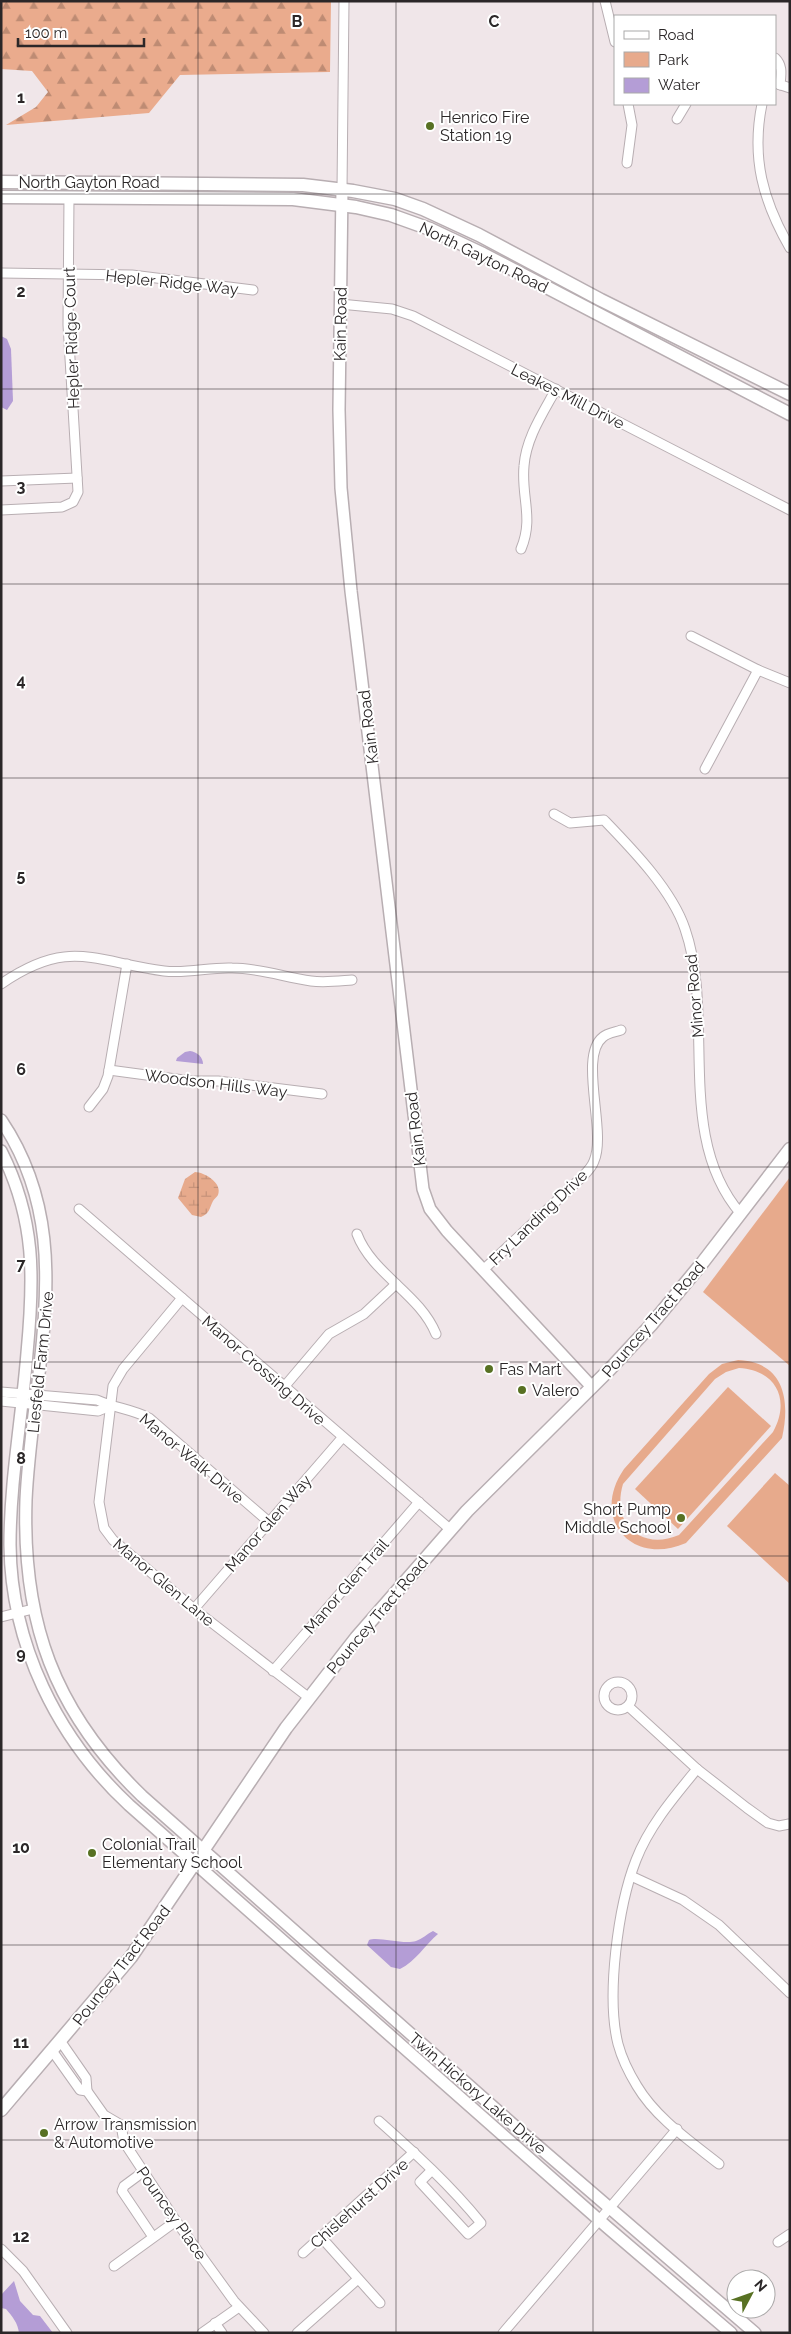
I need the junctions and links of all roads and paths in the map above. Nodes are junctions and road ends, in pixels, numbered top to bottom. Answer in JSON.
{"nodes":[{"id":1,"x":344,"y":1,"type":"edge"},
{"id":2,"x":605,"y":1,"type":"edge"},
{"id":3,"x":614,"y":38,"type":"edge"},
{"id":4,"x":776,"y":59,"type":"edge"},
{"id":5,"x":778,"y":84,"type":"edge"},
{"id":6,"x":790,"y":88,"type":"edge"},
{"id":7,"x":628,"y":105,"type":"edge"},
{"id":8,"x":685,"y":105,"type":"edge"},
{"id":9,"x":762,"y":105,"type":"edge"},
{"id":10,"x":677,"y":119,"type":"dead end"},
{"id":11,"x":628,"y":163,"type":"dead end"},
{"id":12,"x":1,"y":182,"type":"edge"},
{"id":13,"x":342,"y":189,"type":"junction"},
{"id":14,"x":1,"y":197,"type":"edge"},
{"id":15,"x":69,"y":197,"type":"junction"},
{"id":16,"x":341,"y":205,"type":"junction"},
{"id":17,"x":790,"y":248,"type":"edge"},
{"id":18,"x":1,"y":273,"type":"edge"},
{"id":19,"x":69,"y":274,"type":"junction"},
{"id":20,"x":253,"y":290,"type":"dead end"},
{"id":21,"x":340,"y":304,"type":"junction"},
{"id":22,"x":556,"y":389,"type":"junction"},
{"id":23,"x":790,"y":394,"type":"edge"},
{"id":24,"x":790,"y":414,"type":"edge"},
{"id":25,"x":77,"y":478,"type":"junction"},
{"id":26,"x":1,"y":481,"type":"edge"},
{"id":27,"x":1,"y":510,"type":"edge"},
{"id":28,"x":790,"y":510,"type":"edge"},
{"id":29,"x":521,"y":549,"type":"dead end"},
{"id":30,"x":691,"y":636,"type":"dead end"},
{"id":31,"x":758,"y":670,"type":"junction"},
{"id":32,"x":790,"y":683,"type":"edge"},
{"id":33,"x":705,"y":768,"type":"dead end"},
{"id":34,"x":554,"y":814,"type":"dead end"},
{"id":35,"x":127,"y":964,"type":"junction"},
{"id":36,"x":352,"y":980,"type":"dead end"},
{"id":37,"x":1,"y":984,"type":"edge"},
{"id":38,"x":621,"y":1030,"type":"dead end"},
{"id":39,"x":109,"y":1070,"type":"junction"},
{"id":40,"x":322,"y":1094,"type":"dead end"},
{"id":41,"x":89,"y":1107,"type":"dead end"},
{"id":42,"x":1,"y":1120,"type":"edge"},
{"id":43,"x":790,"y":1149,"type":"edge"},
{"id":44,"x":1,"y":1151,"type":"edge"},
{"id":45,"x":79,"y":1209,"type":"dead end"},
{"id":46,"x":741,"y":1214,"type":"junction"},
{"id":47,"x":357,"y":1234,"type":"dead end"},
{"id":48,"x":483,"y":1270,"type":"junction"},
{"id":49,"x":396,"y":1284,"type":"junction"},
{"id":50,"x":182,"y":1298,"type":"junction"},
{"id":51,"x":436,"y":1334,"type":"dead end"},
{"id":52,"x":284,"y":1387,"type":"junction"},
{"id":53,"x":592,"y":1387,"type":"junction"},
{"id":54,"x":1,"y":1392,"type":"edge"},
{"id":55,"x":23,"y":1398,"type":"junction"},
{"id":56,"x":1,"y":1400,"type":"edge"},
{"id":57,"x":36,"y":1400,"type":"junction"},
{"id":58,"x":110,"y":1406,"type":"junction"},
{"id":59,"x":342,"y":1438,"type":"junction"},
{"id":60,"x":418,"y":1502,"type":"junction"},
{"id":61,"x":269,"y":1522,"type":"junction"},
{"id":62,"x":451,"y":1530,"type":"junction"},
{"id":63,"x":194,"y":1609,"type":"junction"},
{"id":64,"x":33,"y":1610,"type":"junction"},
{"id":65,"x":18,"y":1613,"type":"junction"},
{"id":66,"x":1,"y":1617,"type":"edge"},
{"id":67,"x":273,"y":1671,"type":"junction"},
{"id":68,"x":308,"y":1697,"type":"junction"},
{"id":69,"x":628,"y":1706,"type":"dead end"},
{"id":70,"x":697,"y":1769,"type":"junction"},
{"id":71,"x":789,"y":1824,"type":"edge"},
{"id":72,"x":203,"y":1850,"type":"junction"},
{"id":73,"x":195,"y":1863,"type":"junction"},
{"id":74,"x":631,"y":1876,"type":"junction"},
{"id":75,"x":790,"y":1993,"type":"edge"},
{"id":76,"x":61,"y":2042,"type":"junction"},
{"id":77,"x":52,"y":2052,"type":"junction"},
{"id":78,"x":87,"y":2091,"type":"junction"},
{"id":79,"x":1,"y":2110,"type":"edge"},
{"id":80,"x":379,"y":2121,"type":"dead end"},
{"id":81,"x":677,"y":2129,"type":"junction"},
{"id":82,"x":414,"y":2152,"type":"junction"},
{"id":83,"x":719,"y":2164,"type":"dead end"},
{"id":84,"x":432,"y":2170,"type":"junction"},
{"id":85,"x":143,"y":2172,"type":"junction"},
{"id":86,"x":608,"y":2208,"type":"junction"},
{"id":87,"x":598,"y":2219,"type":"junction"},
{"id":88,"x":176,"y":2221,"type":"junction"},
{"id":89,"x":790,"y":2234,"type":"edge"},
{"id":90,"x":153,"y":2237,"type":"junction"},
{"id":91,"x":322,"y":2237,"type":"junction"},
{"id":92,"x":778,"y":2242,"type":"dead end"},
{"id":93,"x":304,"y":2253,"type":"dead end"},
{"id":94,"x":3,"y":2254,"type":"edge"},
{"id":95,"x":114,"y":2266,"type":"dead end"},
{"id":96,"x":358,"y":2278,"type":"junction"},
{"id":97,"x":380,"y":2303,"type":"dead end"},
{"id":98,"x":239,"y":2307,"type":"junction"},
{"id":99,"x":215,"y":2323,"type":"junction"},
{"id":100,"x":67,"y":2333,"type":"edge"},
{"id":101,"x":202,"y":2333,"type":"edge"},
{"id":102,"x":222,"y":2333,"type":"edge"},
{"id":103,"x":264,"y":2333,"type":"edge"},
{"id":104,"x":297,"y":2333,"type":"edge"},
{"id":105,"x":503,"y":2333,"type":"edge"},
{"id":106,"x":731,"y":2333,"type":"edge"},
{"id":107,"x":755,"y":2333,"type":"edge"}],
"edges":[{"from":1,"to":13,"type":"street","name":"Kain Road"},
{"from":2,"to":3,"type":"street"},
{"from":4,"to":5,"type":"street"},
{"from":5,"to":6,"type":"street"},
{"from":7,"to":11,"type":"street"},
{"from":8,"to":10,"type":"street"},
{"from":9,"to":17,"type":"street"},
{"from":12,"to":13,"type":"main road","name":"North Gayton Road"},
{"from":13,"to":16,"type":"street","name":"Kain Road"},
{"from":13,"to":23,"type":"main road","name":"North Gayton Road"},
{"from":14,"to":15,"type":"main road","name":"North Gayton Road"},
{"from":15,"to":16,"type":"main road","name":"North Gayton Road"},
{"from":15,"to":19,"type":"street","name":"Hepler Ridge Court"},
{"from":16,"to":21,"type":"street","name":"Kain Road"},
{"from":16,"to":24,"type":"main road","name":"North Gayton Road"},
{"from":18,"to":19,"type":"street","name":"Hepler Ridge Way"},
{"from":19,"to":20,"type":"street","name":"Hepler Ridge Way"},
{"from":19,"to":25,"type":"street","name":"Hepler Ridge Court"},
{"from":21,"to":22,"type":"street","name":"Leakes Mill Drive"},
{"from":21,"to":48,"type":"street","name":"Kain Road"},
{"from":22,"to":28,"type":"street","name":"Leakes Mill Drive"},
{"from":22,"to":29,"type":"street"},
{"from":25,"to":26,"type":"street"},
{"from":25,"to":27,"type":"street","name":"Hepler Ridge Court"},
{"from":30,"to":31,"type":"street"},
{"from":31,"to":32,"type":"street"},
{"from":31,"to":33,"type":"street"},
{"from":34,"to":46,"type":"street","name":"Minor Road"},
{"from":35,"to":36,"type":"street"},
{"from":35,"to":37,"type":"street"},
{"from":35,"to":39,"type":"street"},
{"from":38,"to":48,"type":"street","name":"Fry Landing Drive"},
{"from":39,"to":40,"type":"street","name":"Woodson Hills Way"},
{"from":39,"to":41,"type":"street"},
{"from":42,"to":57,"type":"street","name":"Liesfeld Farm Drive"},
{"from":43,"to":46,"type":"main road","name":"Pouncey Tract Road"},
{"from":44,"to":55,"type":"street","name":"Liesfeld Farm Drive"},
{"from":45,"to":50,"type":"street","name":"Manor Crossing Drive"},
{"from":46,"to":53,"type":"main road","name":"Pouncey Tract Road"},
{"from":47,"to":49,"type":"street"},
{"from":48,"to":53,"type":"street","name":"Kain Road"},
{"from":49,"to":51,"type":"street"},
{"from":49,"to":52,"type":"street"},
{"from":50,"to":52,"type":"street","name":"Manor Crossing Drive"},
{"from":50,"to":58,"type":"street","name":"Manor Glen Lane"},
{"from":52,"to":59,"type":"street","name":"Manor Crossing Drive"},
{"from":53,"to":62,"type":"main road","name":"Pouncey Tract Road"},
{"from":54,"to":55,"type":"street"},
{"from":55,"to":56,"type":"street"},
{"from":55,"to":57,"type":"street","name":"Manor Walk Drive"},
{"from":55,"to":65,"type":"street","name":"Liesfeld Farm Drive"},
{"from":57,"to":58,"type":"street","name":"Manor Walk Drive"},
{"from":57,"to":64,"type":"street","name":"Liesfeld Farm Drive"},
{"from":58,"to":61,"type":"street","name":"Manor Walk Drive"},
{"from":58,"to":63,"type":"street","name":"Manor Glen Lane"},
{"from":59,"to":60,"type":"street","name":"Manor Crossing Drive"},
{"from":59,"to":61,"type":"street","name":"Manor Glen Way"},
{"from":60,"to":62,"type":"street","name":"Manor Crossing Drive"},
{"from":60,"to":67,"type":"street","name":"Manor Glen Trail"},
{"from":61,"to":63,"type":"street","name":"Manor Glen Way"},
{"from":62,"to":68,"type":"main road","name":"Pouncey Tract Road"},
{"from":63,"to":67,"type":"street","name":"Manor Glen Lane"},
{"from":64,"to":65,"type":"street"},
{"from":64,"to":72,"type":"street","name":"Liesfeld Farm Drive"},
{"from":65,"to":66,"type":"street"},
{"from":65,"to":73,"type":"street","name":"Liesfeld Farm Drive"},
{"from":67,"to":68,"type":"street","name":"Manor Glen Lane"},
{"from":68,"to":72,"type":"main road","name":"Pouncey Tract Road"},
{"from":69,"to":70,"type":"street"},
{"from":70,"to":71,"type":"street"},
{"from":70,"to":74,"type":"street"},
{"from":72,"to":73,"type":"main road","name":"Pouncey Tract Road"},
{"from":72,"to":86,"type":"street","name":"Twin Hickory Lake Drive"},
{"from":73,"to":76,"type":"main road","name":"Pouncey Tract Road"},
{"from":73,"to":87,"type":"street","name":"Twin Hickory Lake Drive"},
{"from":74,"to":75,"type":"street"},
{"from":74,"to":81,"type":"street"},
{"from":76,"to":77,"type":"main road","name":"Pouncey Tract Road"},
{"from":76,"to":78,"type":"street","name":"Pouncey Place"},
{"from":77,"to":78,"type":"street","name":"Pouncey Place"},
{"from":77,"to":79,"type":"main road","name":"Pouncey Tract Road"},
{"from":78,"to":85,"type":"street","name":"Pouncey Place"},
{"from":80,"to":82,"type":"street"},
{"from":81,"to":83,"type":"street"},
{"from":81,"to":86,"type":"street"},
{"from":82,"to":84,"type":"street"},
{"from":82,"to":91,"type":"street","name":"Chislehurst Drive"},
{"from":84,"to":84,"type":"street"},
{"from":85,"to":88,"type":"street","name":"Pouncey Place"},
{"from":85,"to":90,"type":"street"},
{"from":86,"to":87,"type":"street"},
{"from":86,"to":107,"type":"street","name":"Twin Hickory Lake Drive"},
{"from":87,"to":105,"type":"street"},
{"from":87,"to":106,"type":"street","name":"Twin Hickory Lake Drive"},
{"from":88,"to":90,"type":"street"},
{"from":88,"to":98,"type":"street","name":"Pouncey Place"},
{"from":89,"to":92,"type":"street"},
{"from":90,"to":95,"type":"street"},
{"from":91,"to":93,"type":"street","name":"Chislehurst Drive"},
{"from":91,"to":96,"type":"street"},
{"from":94,"to":100,"type":"street"},
{"from":96,"to":97,"type":"street"},
{"from":96,"to":104,"type":"street"},
{"from":98,"to":99,"type":"street"},
{"from":98,"to":103,"type":"street","name":"Pouncey Place"},
{"from":99,"to":101,"type":"street"},
{"from":99,"to":102,"type":"street"}]}
